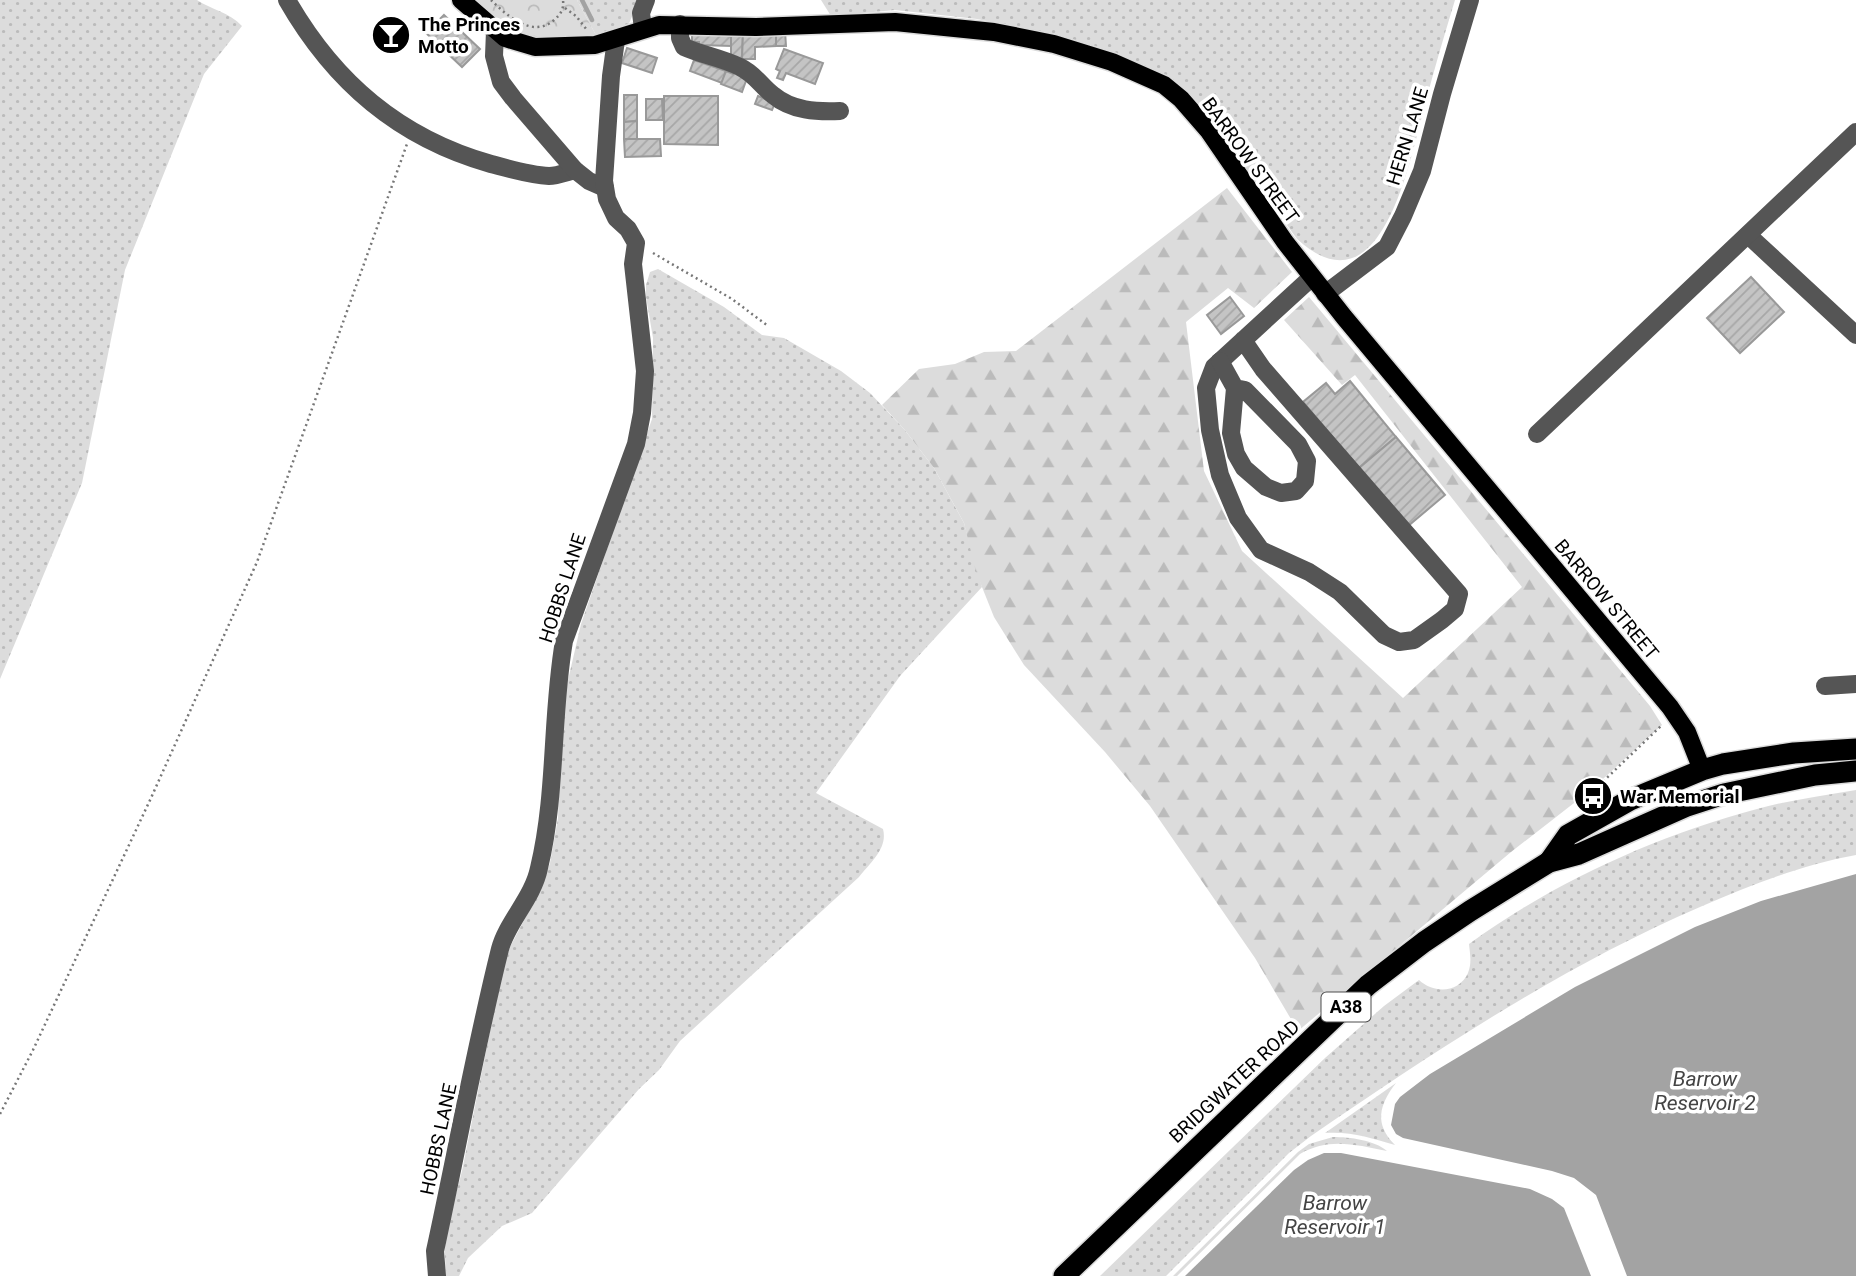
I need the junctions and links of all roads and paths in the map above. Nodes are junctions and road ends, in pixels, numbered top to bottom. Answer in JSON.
{"nodes":[{"id":1,"x":287,"y":0,"type":"edge"},
{"id":2,"x":461,"y":0,"type":"edge"},
{"id":3,"x":491,"y":0,"type":"edge"},
{"id":4,"x":563,"y":0,"type":"edge"},
{"id":5,"x":646,"y":0,"type":"edge"},
{"id":6,"x":1470,"y":0,"type":"edge"},
{"id":7,"x":564,"y":7,"type":"junction"},
{"id":8,"x":680,"y":24,"type":"junction"},
{"id":9,"x":643,"y":29,"type":"junction"},
{"id":10,"x":495,"y":31,"type":"junction"},
{"id":11,"x":616,"y":40,"type":"junction"},
{"id":12,"x":595,"y":45,"type":"junction"},
{"id":13,"x":841,"y":111,"type":"dead end"},
{"id":14,"x":411,"y":131,"type":"junction"},
{"id":15,"x":1856,"y":132,"type":"edge"},
{"id":16,"x":575,"y":170,"type":"junction"},
{"id":17,"x":605,"y":188,"type":"junction"},
{"id":18,"x":1748,"y":235,"type":"junction"},
{"id":19,"x":636,"y":243,"type":"junction"},
{"id":20,"x":1311,"y":277,"type":"junction"},
{"id":21,"x":1325,"y":294,"type":"junction"},
{"id":22,"x":768,"y":326,"type":"dead end"},
{"id":23,"x":1856,"y":335,"type":"edge"},
{"id":24,"x":1244,"y":340,"type":"junction"},
{"id":25,"x":1220,"y":361,"type":"junction"},
{"id":26,"x":1235,"y":387,"type":"junction"},
{"id":27,"x":1537,"y":434,"type":"dead end"},
{"id":28,"x":1856,"y":684,"type":"edge"},
{"id":29,"x":1825,"y":685,"type":"dead end"},
{"id":30,"x":1674,"y":713,"type":"junction"},
{"id":31,"x":1856,"y":749,"type":"edge"},
{"id":32,"x":1702,"y":770,"type":"junction"},
{"id":33,"x":1856,"y":771,"type":"edge"},
{"id":34,"x":1774,"y":783,"type":"junction"},
{"id":35,"x":1687,"y":806,"type":"junction"},
{"id":36,"x":1603,"y":815,"type":"junction"},
{"id":37,"x":1579,"y":854,"type":"junction"},
{"id":38,"x":1549,"y":862,"type":"junction"},
{"id":39,"x":0,"y":1114,"type":"edge"},
{"id":40,"x":437,"y":1276,"type":"edge"},
{"id":41,"x":1064,"y":1276,"type":"edge"}],
"edges":[{"from":1,"to":14,"type":"street"},
{"from":2,"to":10,"type":"main road","name":"BARROW STREET"},
{"from":3,"to":7,"type":"path"},
{"from":4,"to":7,"type":"path"},
{"from":5,"to":9,"type":"street"},
{"from":6,"to":21,"type":"street","name":"HERN LANE"},
{"from":7,"to":12,"type":"path"},
{"from":8,"to":9,"type":"main road","name":"BARROW STREET"},
{"from":8,"to":13,"type":"street"},
{"from":8,"to":20,"type":"main road","name":"BARROW STREET"},
{"from":9,"to":11,"type":"main road","name":"BARROW STREET"},
{"from":10,"to":12,"type":"main road","name":"BARROW STREET"},
{"from":10,"to":16,"type":"street"},
{"from":11,"to":12,"type":"main road","name":"BARROW STREET"},
{"from":11,"to":17,"type":"street"},
{"from":14,"to":16,"type":"street"},
{"from":14,"to":39,"type":"path"},
{"from":15,"to":18,"type":"street"},
{"from":16,"to":17,"type":"street"},
{"from":17,"to":19,"type":"street"},
{"from":18,"to":23,"type":"street"},
{"from":18,"to":27,"type":"street"},
{"from":19,"to":22,"type":"path"},
{"from":19,"to":40,"type":"street","name":"HOBBS LANE"},
{"from":20,"to":21,"type":"main road","name":"BARROW STREET"},
{"from":20,"to":24,"type":"street"},
{"from":21,"to":30,"type":"main road","name":"BARROW STREET"},
{"from":24,"to":25,"type":"street"},
{"from":24,"to":25,"type":"street"},
{"from":25,"to":26,"type":"street"},
{"from":26,"to":26,"type":"street"},
{"from":28,"to":29,"type":"street"},
{"from":30,"to":32,"type":"main road","name":"BARROW STREET"},
{"from":30,"to":36,"type":"path"},
{"from":31,"to":32,"type":"highway","name":"BRIDGWATER ROAD","number":"A38"},
{"from":32,"to":34,"type":"highway"},
{"from":32,"to":35,"type":"highway"},
{"from":32,"to":36,"type":"highway","name":"BRIDGWATER ROAD","number":"A38"},
{"from":33,"to":34,"type":"highway","name":"BRIDGWATER ROAD","number":"A38"},
{"from":34,"to":35,"type":"highway","name":"BRIDGWATER ROAD","number":"A38"},
{"from":34,"to":37,"type":"highway"},
{"from":35,"to":37,"type":"highway","name":"BRIDGWATER ROAD","number":"A38"},
{"from":36,"to":38,"type":"highway","name":"BRIDGWATER ROAD","number":"A38"},
{"from":37,"to":38,"type":"highway","name":"BRIDGWATER ROAD","number":"A38"},
{"from":38,"to":41,"type":"highway","name":"BRIDGWATER ROAD","number":"A38"}]}
